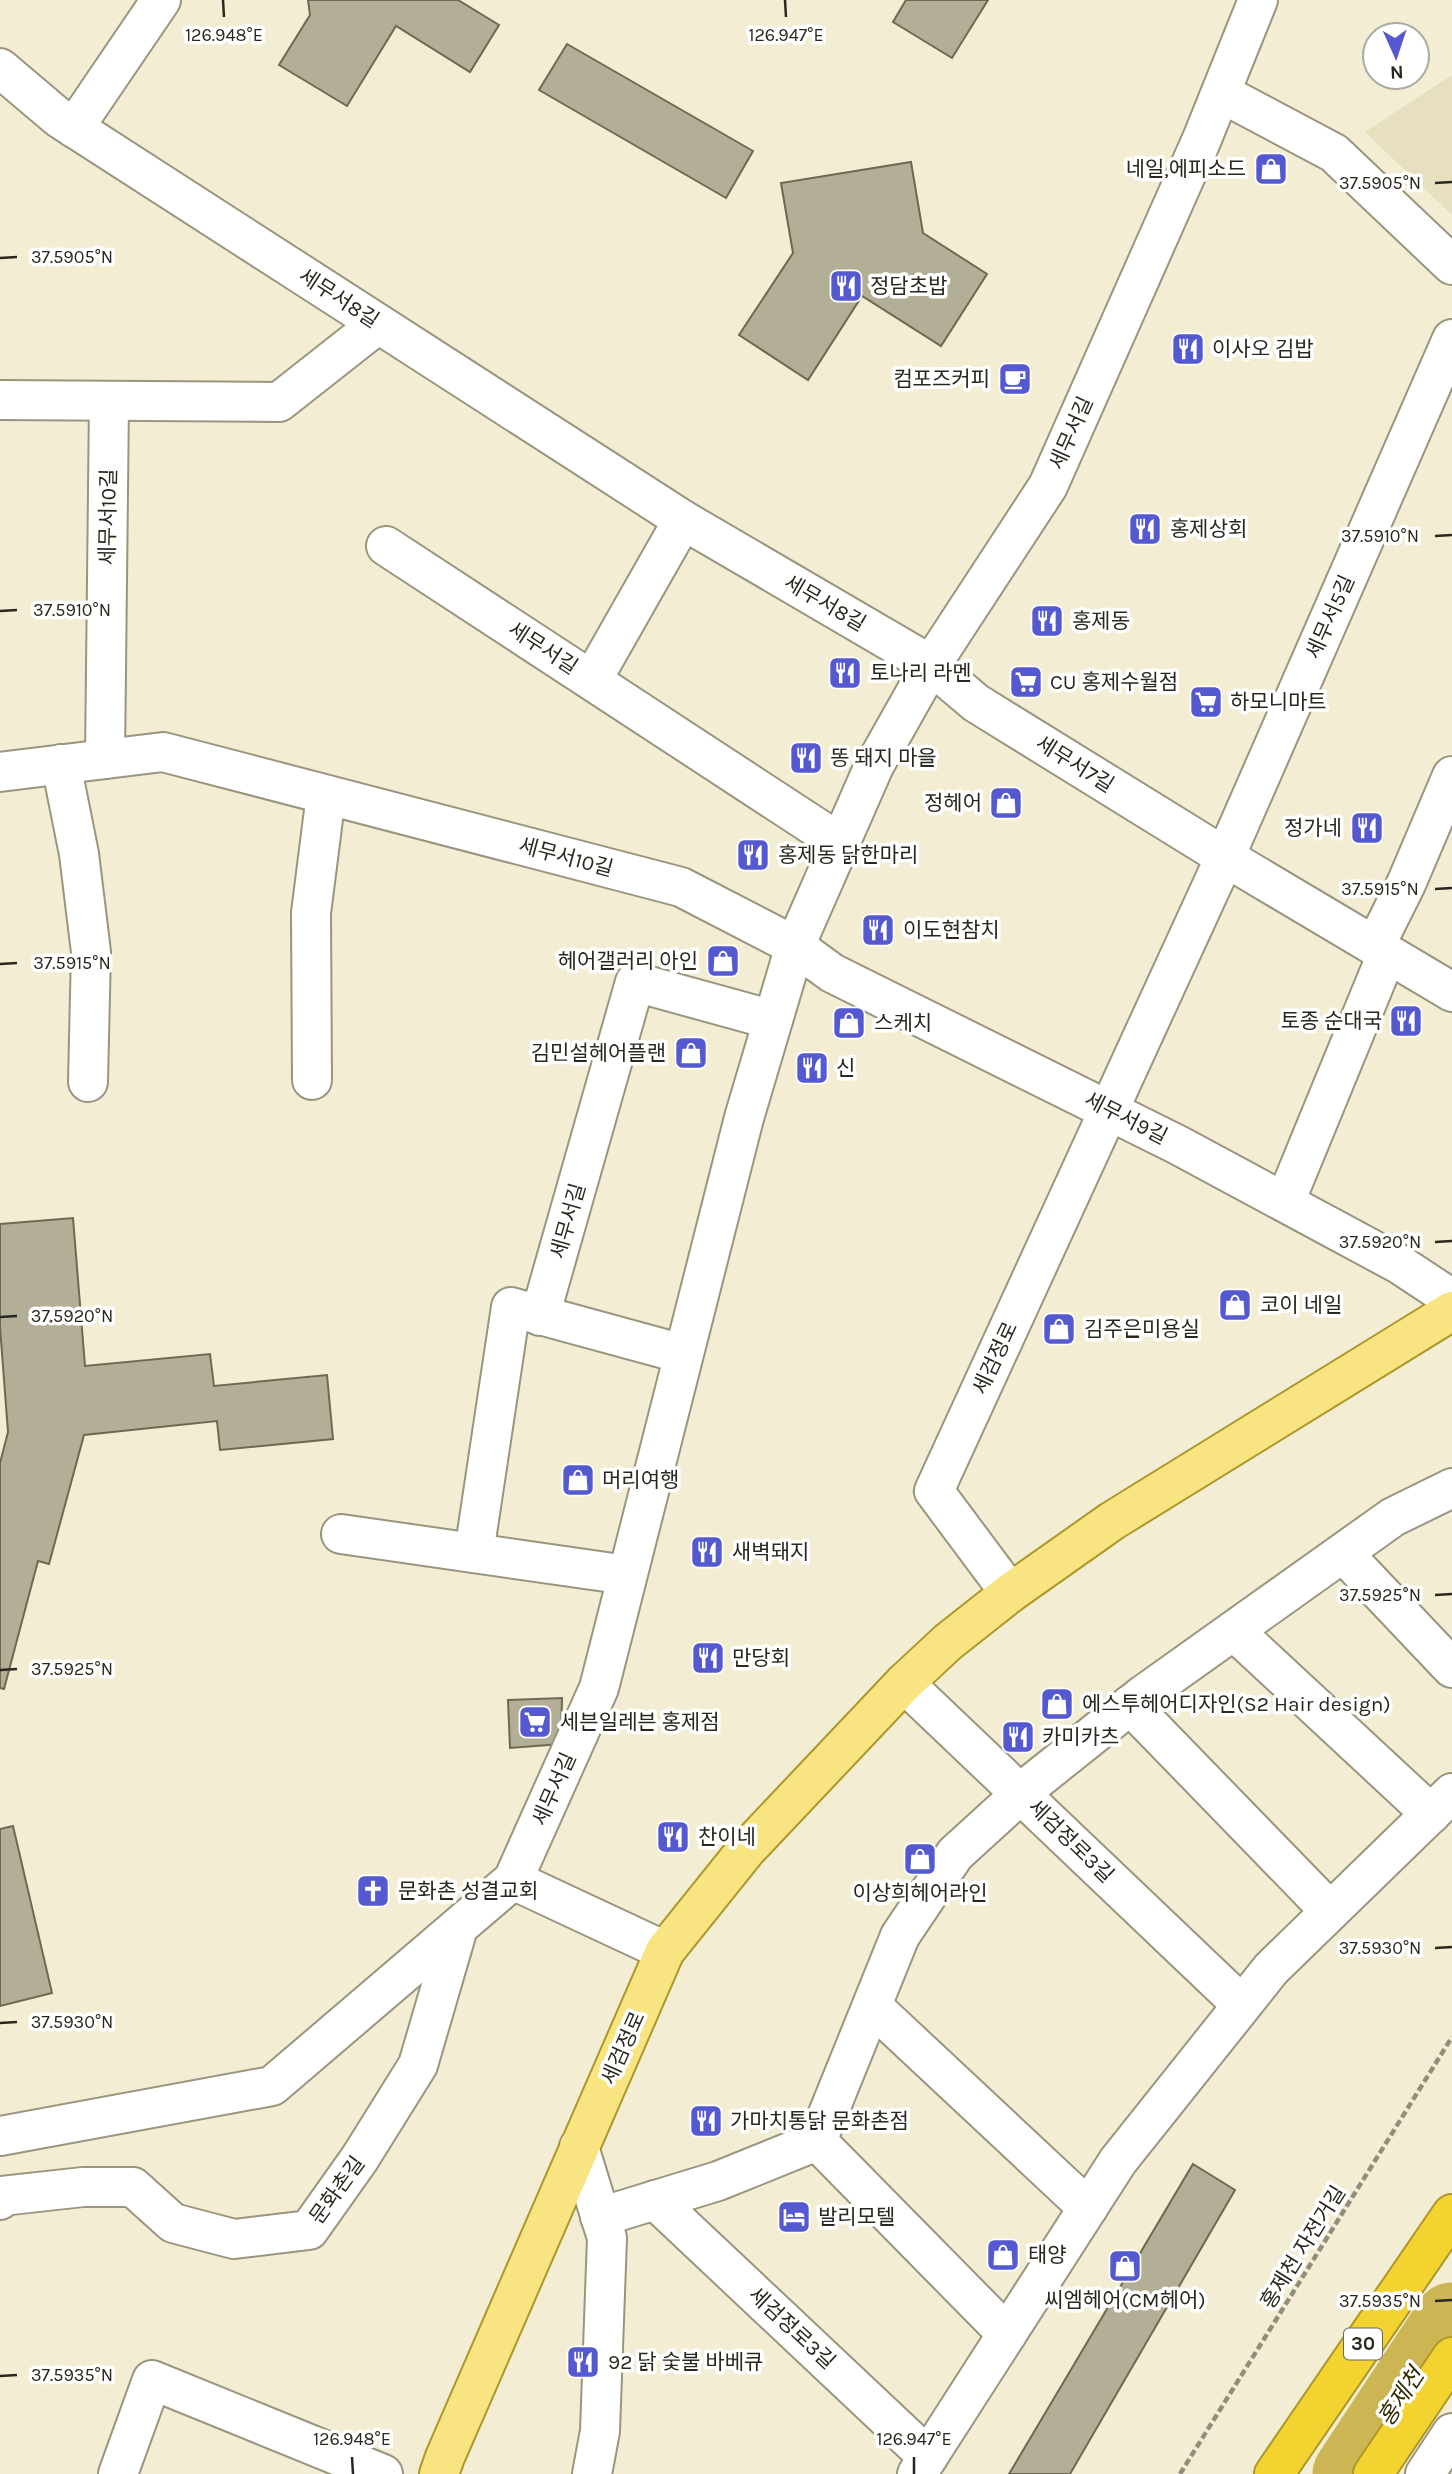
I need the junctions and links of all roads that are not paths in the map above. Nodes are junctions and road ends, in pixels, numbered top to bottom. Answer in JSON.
{"nodes":[{"id":1,"x":161,"y":0,"type":"edge"},
{"id":2,"x":1258,"y":0,"type":"edge"},
{"id":3,"x":0,"y":68,"type":"edge"},
{"id":4,"x":1220,"y":93,"type":"junction"},
{"id":5,"x":74,"y":128,"type":"junction"},
{"id":6,"x":1452,"y":265,"type":"edge"},
{"id":7,"x":378,"y":324,"type":"junction"},
{"id":8,"x":1452,"y":339,"type":"edge"},
{"id":9,"x":0,"y":400,"type":"edge"},
{"id":10,"x":109,"y":401,"type":"junction"},
{"id":11,"x":683,"y":520,"type":"junction"},
{"id":12,"x":386,"y":546,"type":"dead end"},
{"id":13,"x":931,"y":666,"type":"junction"},
{"id":14,"x":592,"y":680,"type":"junction"},
{"id":15,"x":105,"y":759,"type":"junction"},
{"id":16,"x":61,"y":764,"type":"junction"},
{"id":17,"x":0,"y":772,"type":"edge"},
{"id":18,"x":1452,"y":776,"type":"edge"},
{"id":19,"x":326,"y":794,"type":"junction"},
{"id":20,"x":840,"y":843,"type":"junction"},
{"id":21,"x":1225,"y":857,"type":"junction"},
{"id":22,"x":794,"y":946,"type":"junction"},
{"id":23,"x":1381,"y":950,"type":"junction"},
{"id":24,"x":1452,"y":992,"type":"edge"},
{"id":25,"x":773,"y":1020,"type":"junction"},
{"id":26,"x":312,"y":1080,"type":"dead end"},
{"id":27,"x":88,"y":1082,"type":"dead end"},
{"id":28,"x":1110,"y":1110,"type":"junction"},
{"id":29,"x":1285,"y":1202,"type":"junction"},
{"id":30,"x":1452,"y":1299,"type":"edge"},
{"id":31,"x":1452,"y":1311,"type":"edge"},
{"id":32,"x":540,"y":1316,"type":"junction"},
{"id":33,"x":683,"y":1354,"type":"junction"},
{"id":34,"x":1452,"y":1488,"type":"edge"},
{"id":35,"x":341,"y":1534,"type":"dead end"},
{"id":36,"x":474,"y":1553,"type":"junction"},
{"id":37,"x":1342,"y":1553,"type":"junction"},
{"id":38,"x":627,"y":1575,"type":"junction"},
{"id":39,"x":1010,"y":1593,"type":"junction"},
{"id":40,"x":1234,"y":1631,"type":"junction"},
{"id":41,"x":1452,"y":1668,"type":"edge"},
{"id":42,"x":904,"y":1683,"type":"junction"},
{"id":43,"x":1130,"y":1705,"type":"junction"},
{"id":44,"x":1021,"y":1794,"type":"junction"},
{"id":45,"x":1441,"y":1804,"type":"edge"},
{"id":46,"x":513,"y":1880,"type":"junction"},
{"id":47,"x":1330,"y":1911,"type":"junction"},
{"id":48,"x":458,"y":1928,"type":"junction"},
{"id":49,"x":665,"y":1951,"type":"junction"},
{"id":50,"x":1242,"y":2005,"type":"junction"},
{"id":51,"x":872,"y":2006,"type":"junction"},
{"id":52,"x":1,"y":2135,"type":"edge"},
{"id":53,"x":817,"y":2141,"type":"junction"},
{"id":54,"x":579,"y":2147,"type":"junction"},
{"id":55,"x":0,"y":2200,"type":"edge"},
{"id":56,"x":655,"y":2200,"type":"junction"},
{"id":57,"x":1088,"y":2208,"type":"junction"},
{"id":58,"x":1452,"y":2214,"type":"edge"},
{"id":59,"x":600,"y":2217,"type":"junction"},
{"id":60,"x":1007,"y":2334,"type":"junction"},
{"id":61,"x":1452,"y":2357,"type":"edge"},
{"id":62,"x":1452,"y":2433,"type":"edge"},
{"id":63,"x":923,"y":2466,"type":"edge"},
{"id":64,"x":118,"y":2474,"type":"edge"},
{"id":65,"x":383,"y":2474,"type":"edge"},
{"id":66,"x":439,"y":2474,"type":"edge"},
{"id":67,"x":592,"y":2474,"type":"edge"},
{"id":68,"x":1273,"y":2474,"type":"edge"},
{"id":69,"x":1373,"y":2474,"type":"edge"},
{"id":70,"x":1425,"y":2474,"type":"edge"}],
"edges":[{"from":1,"to":5,"type":"street"},
{"from":2,"to":4,"type":"street","name":"세무서길"},
{"from":3,"to":5,"type":"street","name":"세무서8길"},
{"from":4,"to":6,"type":"street"},
{"from":4,"to":13,"type":"street","name":"세무서길"},
{"from":5,"to":7,"type":"street","name":"세무서8길"},
{"from":7,"to":10,"type":"street"},
{"from":7,"to":11,"type":"street","name":"세무서8길"},
{"from":8,"to":21,"type":"street","name":"세무서5길"},
{"from":9,"to":10,"type":"street"},
{"from":10,"to":15,"type":"street","name":"세무서10길"},
{"from":11,"to":13,"type":"street","name":"세무서8길"},
{"from":11,"to":14,"type":"street"},
{"from":12,"to":14,"type":"street","name":"세무서길"},
{"from":13,"to":20,"type":"street","name":"세무서길"},
{"from":13,"to":21,"type":"street","name":"세무서7길"},
{"from":14,"to":20,"type":"street","name":"세무서길"},
{"from":15,"to":16,"type":"street","name":"세무서10길"},
{"from":15,"to":19,"type":"street","name":"세무서10길"},
{"from":16,"to":17,"type":"street","name":"세무서10길"},
{"from":16,"to":27,"type":"street"},
{"from":18,"to":23,"type":"street"},
{"from":19,"to":22,"type":"street","name":"세무서10길"},
{"from":19,"to":26,"type":"street"},
{"from":20,"to":22,"type":"street","name":"세무서길"},
{"from":21,"to":23,"type":"street","name":"세무서7길"},
{"from":21,"to":28,"type":"street"},
{"from":22,"to":25,"type":"street","name":"세무서길"},
{"from":22,"to":28,"type":"street","name":"세무서9길"},
{"from":23,"to":24,"type":"street","name":"세무서7길"},
{"from":23,"to":29,"type":"street"},
{"from":25,"to":32,"type":"street","name":"세무서길"},
{"from":25,"to":33,"type":"street","name":"세무서길"},
{"from":28,"to":29,"type":"street","name":"세무서9길"},
{"from":28,"to":39,"type":"street","name":"세검정로"},
{"from":29,"to":30,"type":"street","name":"세무서9길"},
{"from":31,"to":39,"type":"main road","name":"세검정로"},
{"from":32,"to":33,"type":"street"},
{"from":32,"to":36,"type":"street"},
{"from":33,"to":38,"type":"street","name":"세무서길"},
{"from":34,"to":37,"type":"street"},
{"from":35,"to":36,"type":"street"},
{"from":36,"to":38,"type":"street"},
{"from":37,"to":40,"type":"street"},
{"from":37,"to":41,"type":"street"},
{"from":38,"to":46,"type":"street","name":"세무서길"},
{"from":39,"to":42,"type":"main road","name":"세검정로"},
{"from":40,"to":43,"type":"street"},
{"from":40,"to":45,"type":"street","name":"세검정로3길"},
{"from":42,"to":44,"type":"street"},
{"from":42,"to":49,"type":"main road","name":"세검정로"},
{"from":43,"to":44,"type":"street"},
{"from":43,"to":47,"type":"street"},
{"from":44,"to":50,"type":"street","name":"세검정로3길"},
{"from":44,"to":51,"type":"street"},
{"from":45,"to":47,"type":"street","name":"세검정로3길"},
{"from":46,"to":48,"type":"street"},
{"from":46,"to":49,"type":"street"},
{"from":47,"to":50,"type":"street","name":"세검정로3길"},
{"from":48,"to":52,"type":"street"},
{"from":48,"to":55,"type":"street","name":"문화촌길"},
{"from":49,"to":54,"type":"main road","name":"세검정로"},
{"from":50,"to":57,"type":"street","name":"세검정로3길"},
{"from":51,"to":53,"type":"street"},
{"from":51,"to":57,"type":"street"},
{"from":53,"to":56,"type":"street"},
{"from":53,"to":60,"type":"street"},
{"from":54,"to":59,"type":"street"},
{"from":54,"to":66,"type":"main road","name":"세검정로"},
{"from":56,"to":59,"type":"street"},
{"from":56,"to":63,"type":"street","name":"세검정로3길"},
{"from":57,"to":60,"type":"street","name":"세검정로3길"},
{"from":58,"to":68,"type":"highway","number":"30"},
{"from":59,"to":67,"type":"street"},
{"from":60,"to":63,"type":"street","name":"세검정로3길"},
{"from":61,"to":69,"type":"highway"},
{"from":62,"to":70,"type":"street"},
{"from":64,"to":65,"type":"street"}]}
